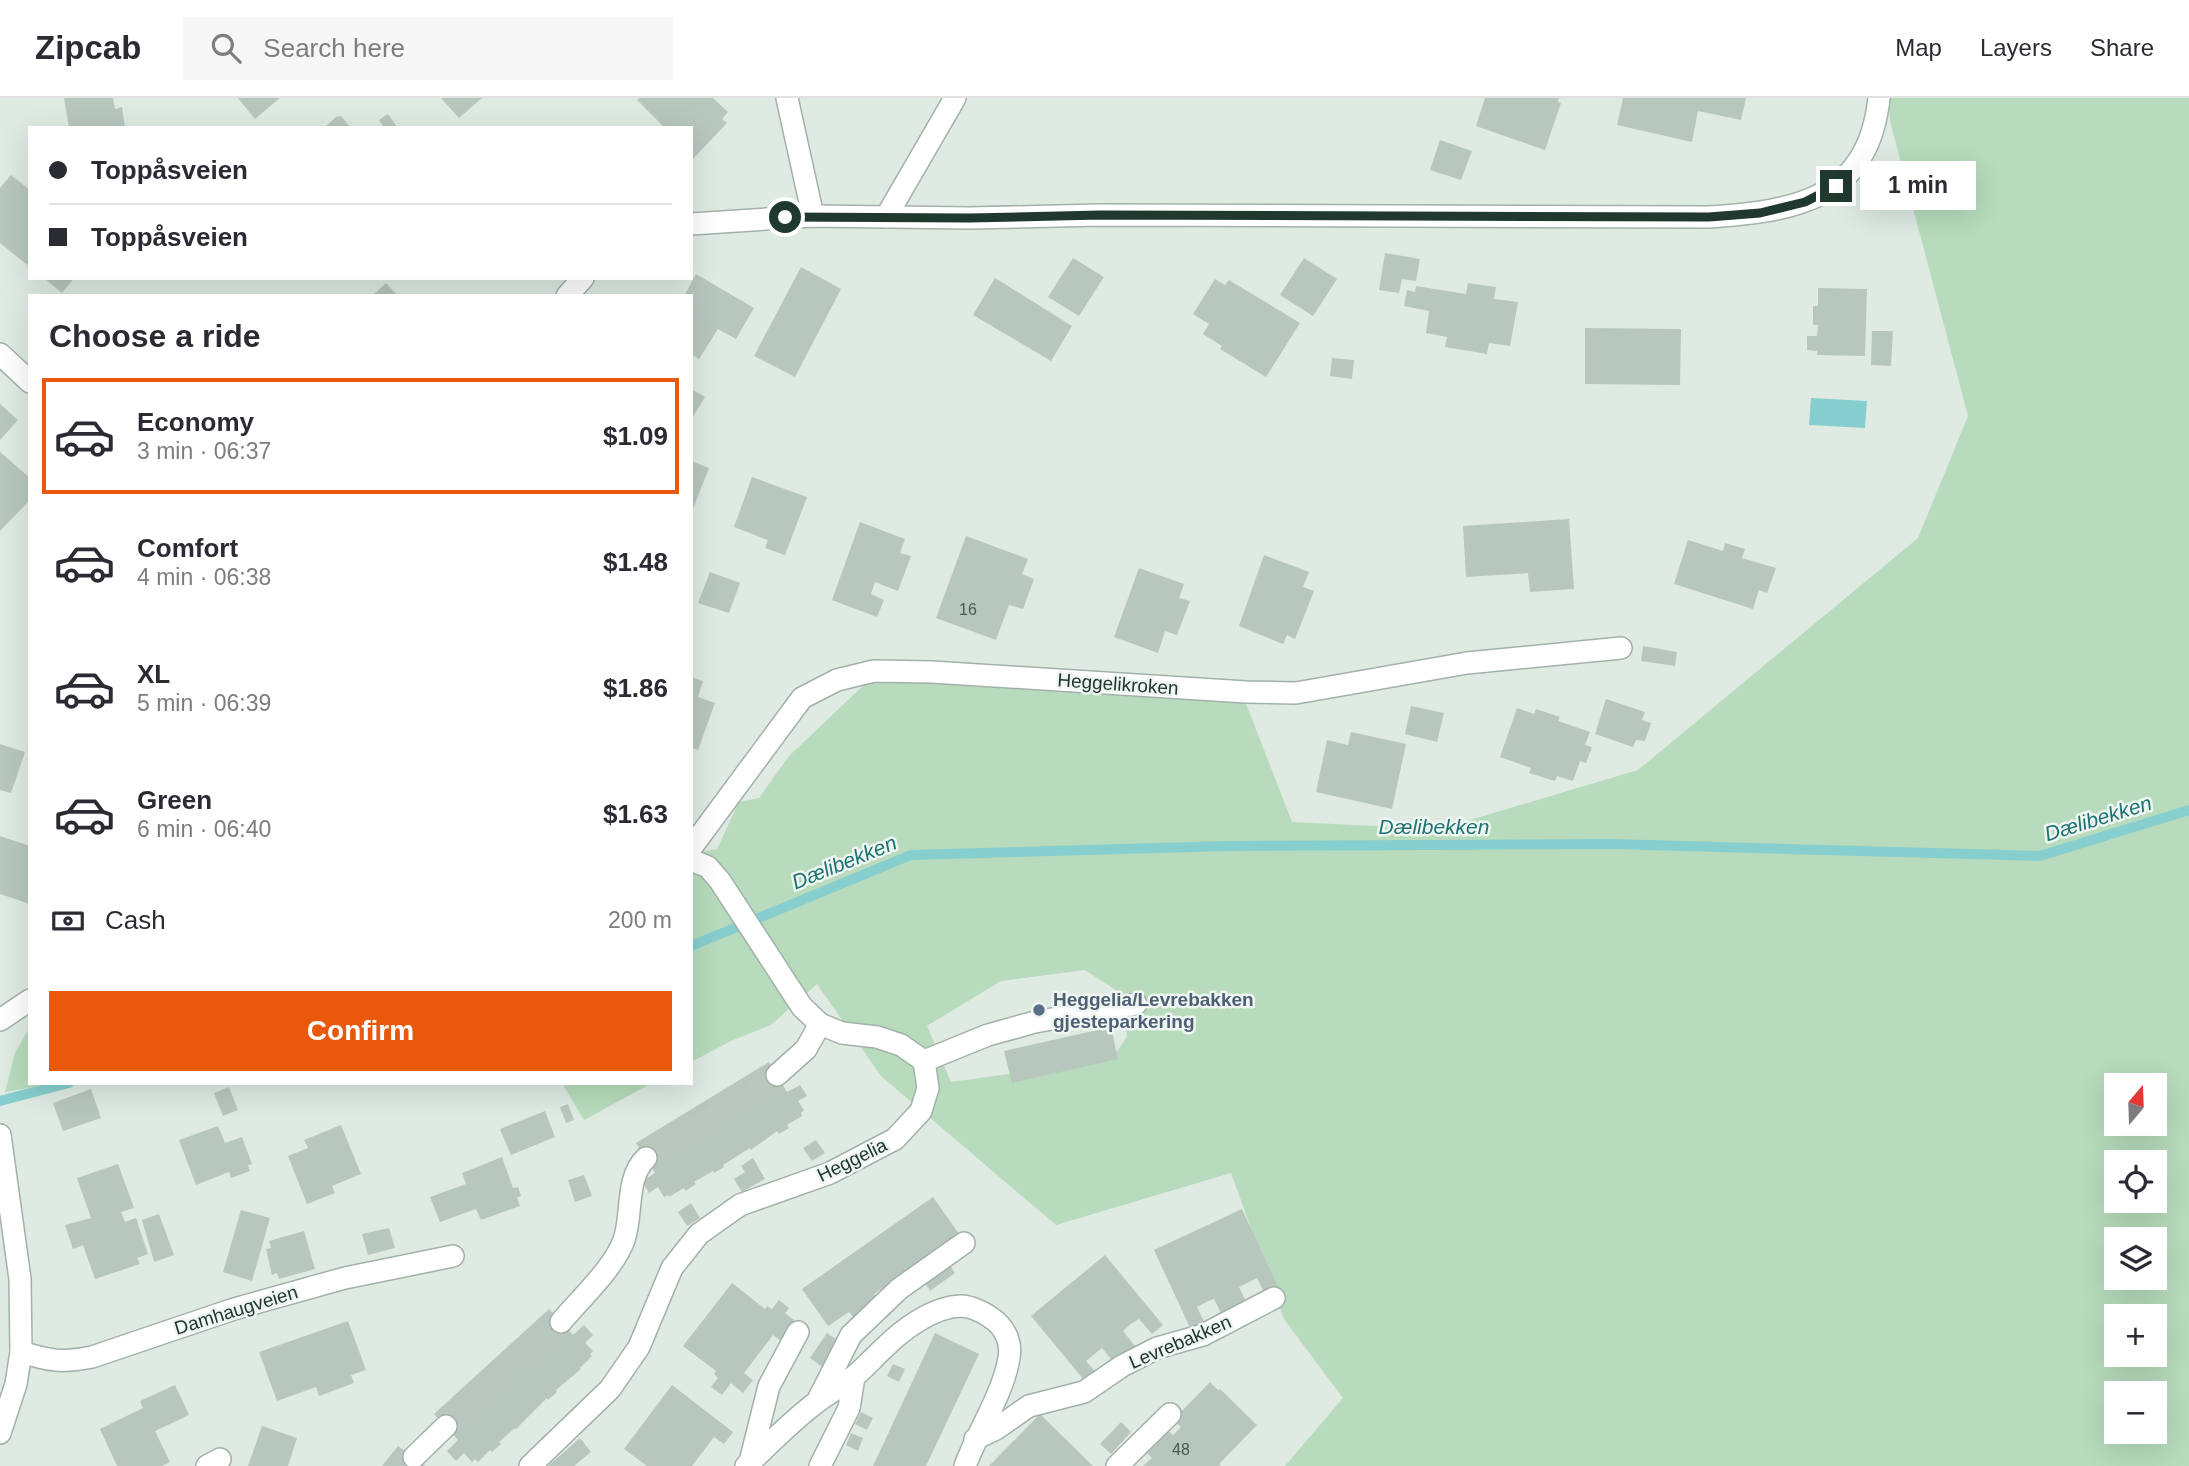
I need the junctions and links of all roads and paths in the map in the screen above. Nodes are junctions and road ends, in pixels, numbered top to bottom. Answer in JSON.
{"nodes":[{"id":1,"x":787,"y":98,"type":"edge"},
{"id":2,"x":955,"y":98,"type":"edge"},
{"id":3,"x":1880,"y":98,"type":"edge"},
{"id":4,"x":813,"y":216,"type":"junction"},
{"id":5,"x":886,"y":217,"type":"junction"},
{"id":6,"x":693,"y":224,"type":"edge"},
{"id":7,"x":581,"y":280,"type":"edge"},
{"id":8,"x":569,"y":294,"type":"edge"},
{"id":9,"x":0,"y":354,"type":"edge"},
{"id":10,"x":28,"y":380,"type":"edge"},
{"id":11,"x":1622,"y":648,"type":"dead end"},
{"id":12,"x":693,"y":845,"type":"edge"},
{"id":13,"x":700,"y":863,"type":"edge"},
{"id":14,"x":28,"y":1001,"type":"edge"},
{"id":15,"x":1136,"y":1004,"type":"dead end"},
{"id":16,"x":0,"y":1020,"type":"edge"},
{"id":17,"x":820,"y":1024,"type":"junction"},
{"id":18,"x":925,"y":1061,"type":"junction"},
{"id":19,"x":777,"y":1076,"type":"tunnel mouth"},
{"id":20,"x":0,"y":1135,"type":"edge"},
{"id":21,"x":646,"y":1158,"type":"tunnel mouth"},
{"id":22,"x":964,"y":1243,"type":"dead end"},
{"id":23,"x":453,"y":1256,"type":"dead end"},
{"id":24,"x":1273,"y":1298,"type":"dead end"},
{"id":25,"x":561,"y":1322,"type":"tunnel mouth"},
{"id":26,"x":798,"y":1332,"type":"dead end"},
{"id":27,"x":21,"y":1352,"type":"junction"},
{"id":28,"x":854,"y":1377,"type":"junction"},
{"id":29,"x":818,"y":1400,"type":"junction"},
{"id":30,"x":1170,"y":1415,"type":"dead end"},
{"id":31,"x":446,"y":1426,"type":"tunnel mouth"},
{"id":32,"x":0,"y":1433,"type":"edge"},
{"id":33,"x":975,"y":1439,"type":"junction"},
{"id":34,"x":414,"y":1457,"type":"dead end"},
{"id":35,"x":748,"y":1464,"type":"edge"},
{"id":36,"x":530,"y":1466,"type":"edge"},
{"id":37,"x":820,"y":1466,"type":"edge"},
{"id":38,"x":965,"y":1466,"type":"edge"},
{"id":39,"x":1117,"y":1466,"type":"edge"}],
"edges":[{"from":1,"to":4,"type":"street"},
{"from":2,"to":5,"type":"street"},
{"from":3,"to":5,"type":"street"},
{"from":4,"to":5,"type":"street"},
{"from":4,"to":6,"type":"street"},
{"from":7,"to":8,"type":"street"},
{"from":9,"to":10,"type":"street"},
{"from":11,"to":12,"type":"street","name":"Heggelikroken"},
{"from":13,"to":17,"type":"street"},
{"from":14,"to":16,"type":"street"},
{"from":15,"to":18,"type":"street"},
{"from":17,"to":18,"type":"street"},
{"from":17,"to":19,"type":"street"},
{"from":18,"to":36,"type":"street","name":"Heggelia"},
{"from":20,"to":27,"type":"street"},
{"from":21,"to":25,"type":"street"},
{"from":22,"to":29,"type":"street"},
{"from":23,"to":27,"type":"street","name":"Damhaugveien"},
{"from":24,"to":33,"type":"street","name":"Levrebakken"},
{"from":26,"to":35,"type":"street"},
{"from":27,"to":32,"type":"street"},
{"from":28,"to":29,"type":"street"},
{"from":28,"to":33,"type":"street"},
{"from":28,"to":37,"type":"street"},
{"from":29,"to":35,"type":"street"},
{"from":30,"to":39,"type":"street"},
{"from":31,"to":34,"type":"street"},
{"from":33,"to":38,"type":"street"}]}
